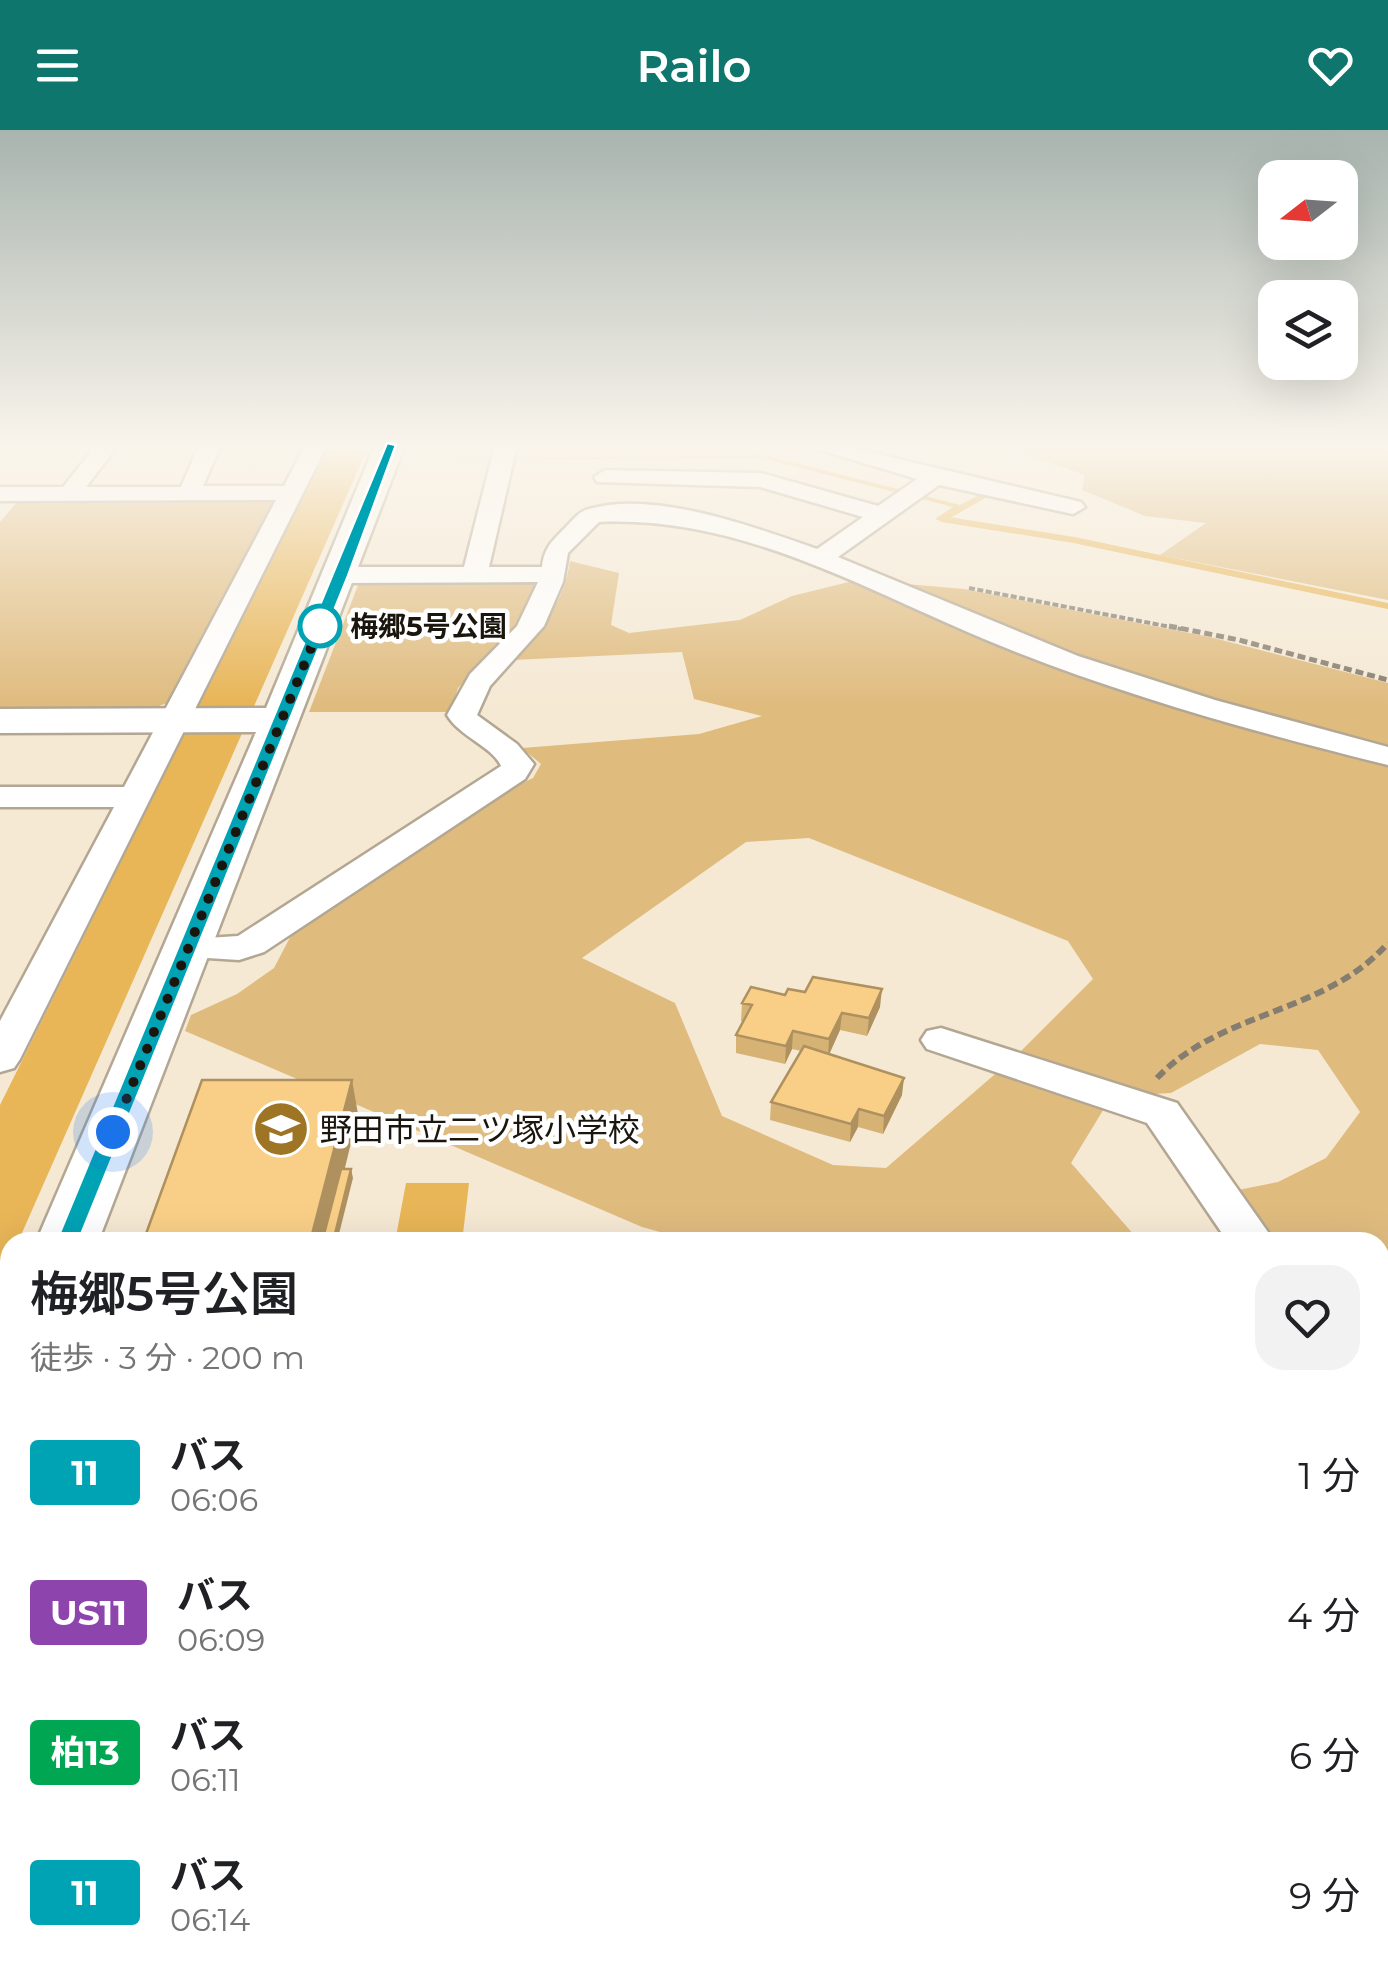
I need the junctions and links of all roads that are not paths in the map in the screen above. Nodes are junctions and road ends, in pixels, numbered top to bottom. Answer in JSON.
{"nodes":[{"id":1,"x":275,"y":532,"type":"edge"},
{"id":2,"x":358,"y":532,"type":"edge"},
{"id":3,"x":485,"y":532,"type":"edge"},
{"id":4,"x":576,"y":532,"type":"edge"},
{"id":5,"x":723,"y":532,"type":"edge"},
{"id":6,"x":856,"y":532,"type":"edge"},
{"id":7,"x":818,"y":560,"type":"junction"},
{"id":8,"x":553,"y":574,"type":"junction"},
{"id":9,"x":474,"y":575,"type":"junction"},
{"id":10,"x":342,"y":576,"type":"junction"},
{"id":11,"x":0,"y":720,"type":"edge"},
{"id":12,"x":184,"y":720,"type":"junction"},
{"id":13,"x":266,"y":720,"type":"junction"},
{"id":14,"x":1388,"y":756,"type":"edge"},
{"id":15,"x":0,"y":797,"type":"edge"},
{"id":16,"x":136,"y":797,"type":"junction"},
{"id":17,"x":189,"y":948,"type":"junction"},
{"id":18,"x":941,"y":1040,"type":"dead end"},
{"id":19,"x":0,"y":1059,"type":"edge"},
{"id":20,"x":71,"y":1232,"type":"edge"},
{"id":21,"x":1245,"y":1232,"type":"edge"}],
"edges":[{"from":1,"to":12,"type":"street"},
{"from":2,"to":10,"type":"street"},
{"from":3,"to":9,"type":"street"},
{"from":4,"to":8,"type":"street"},
{"from":5,"to":7,"type":"street"},
{"from":6,"to":7,"type":"street"},
{"from":7,"to":14,"type":"street"},
{"from":8,"to":9,"type":"street"},
{"from":8,"to":17,"type":"street"},
{"from":9,"to":10,"type":"street"},
{"from":10,"to":13,"type":"street"},
{"from":11,"to":12,"type":"street"},
{"from":12,"to":13,"type":"street"},
{"from":12,"to":16,"type":"street"},
{"from":13,"to":17,"type":"street"},
{"from":15,"to":16,"type":"street"},
{"from":16,"to":19,"type":"street"},
{"from":17,"to":20,"type":"street"},
{"from":18,"to":21,"type":"street"}]}
